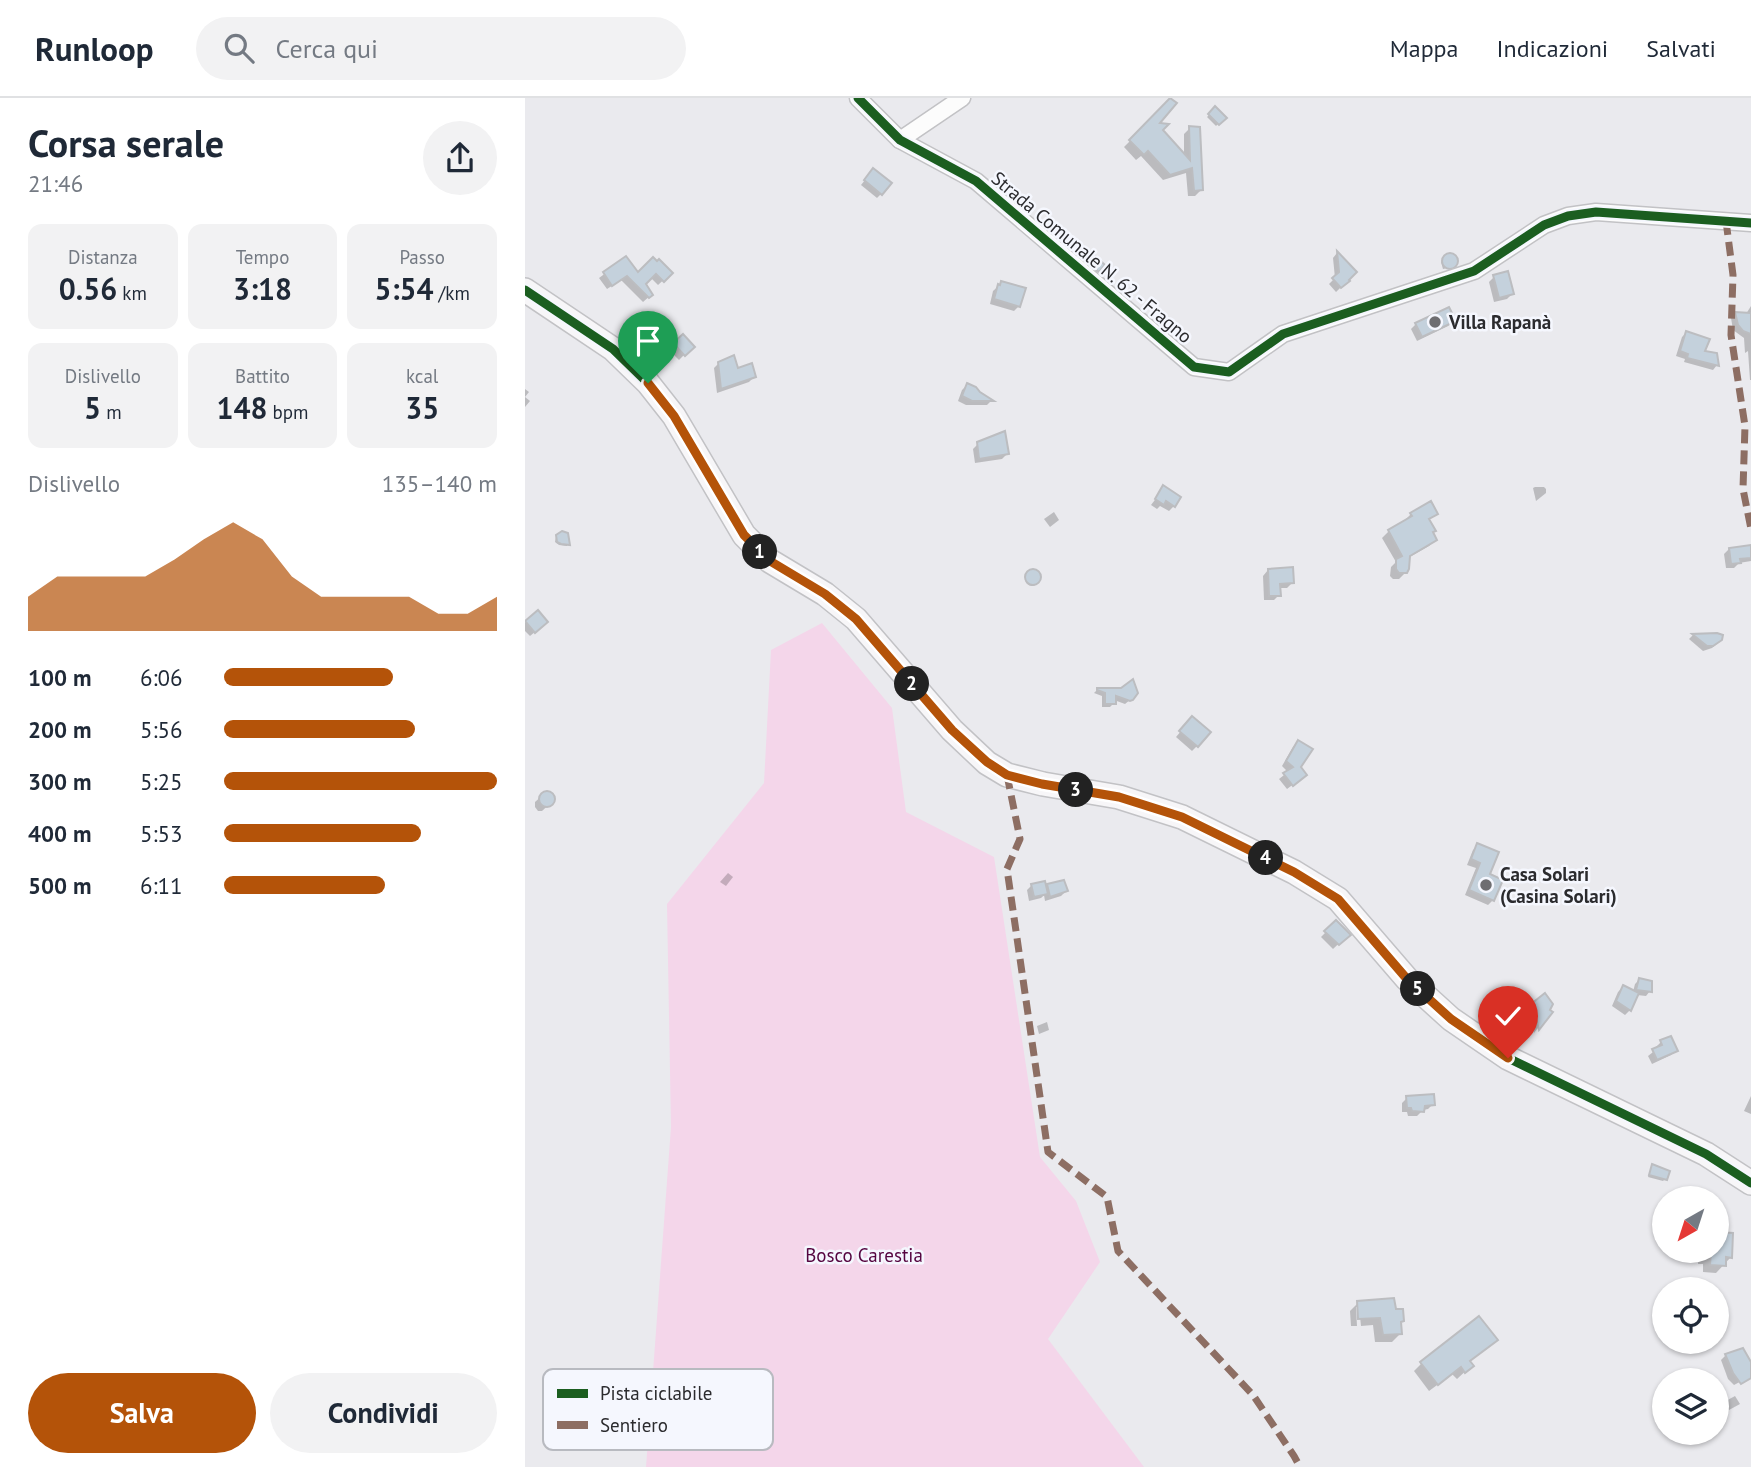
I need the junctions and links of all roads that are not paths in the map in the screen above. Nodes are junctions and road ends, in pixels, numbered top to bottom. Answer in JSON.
{"nodes":[{"id":1,"x":858,"y":98,"type":"edge"},
{"id":2,"x":962,"y":98,"type":"edge"},
{"id":3,"x":900,"y":140,"type":"junction"},
{"id":4,"x":1751,"y":223,"type":"edge"},
{"id":5,"x":525,"y":290,"type":"edge"},
{"id":6,"x":1751,"y":1183,"type":"edge"}],
"edges":[{"from":1,"to":3,"type":"street","name":"Strada Comunale N. 62 - Fragno"},
{"from":2,"to":3,"type":"street"},
{"from":3,"to":4,"type":"street","name":"Strada Comunale N. 62 - Fragno"},
{"from":5,"to":6,"type":"main road"}]}
